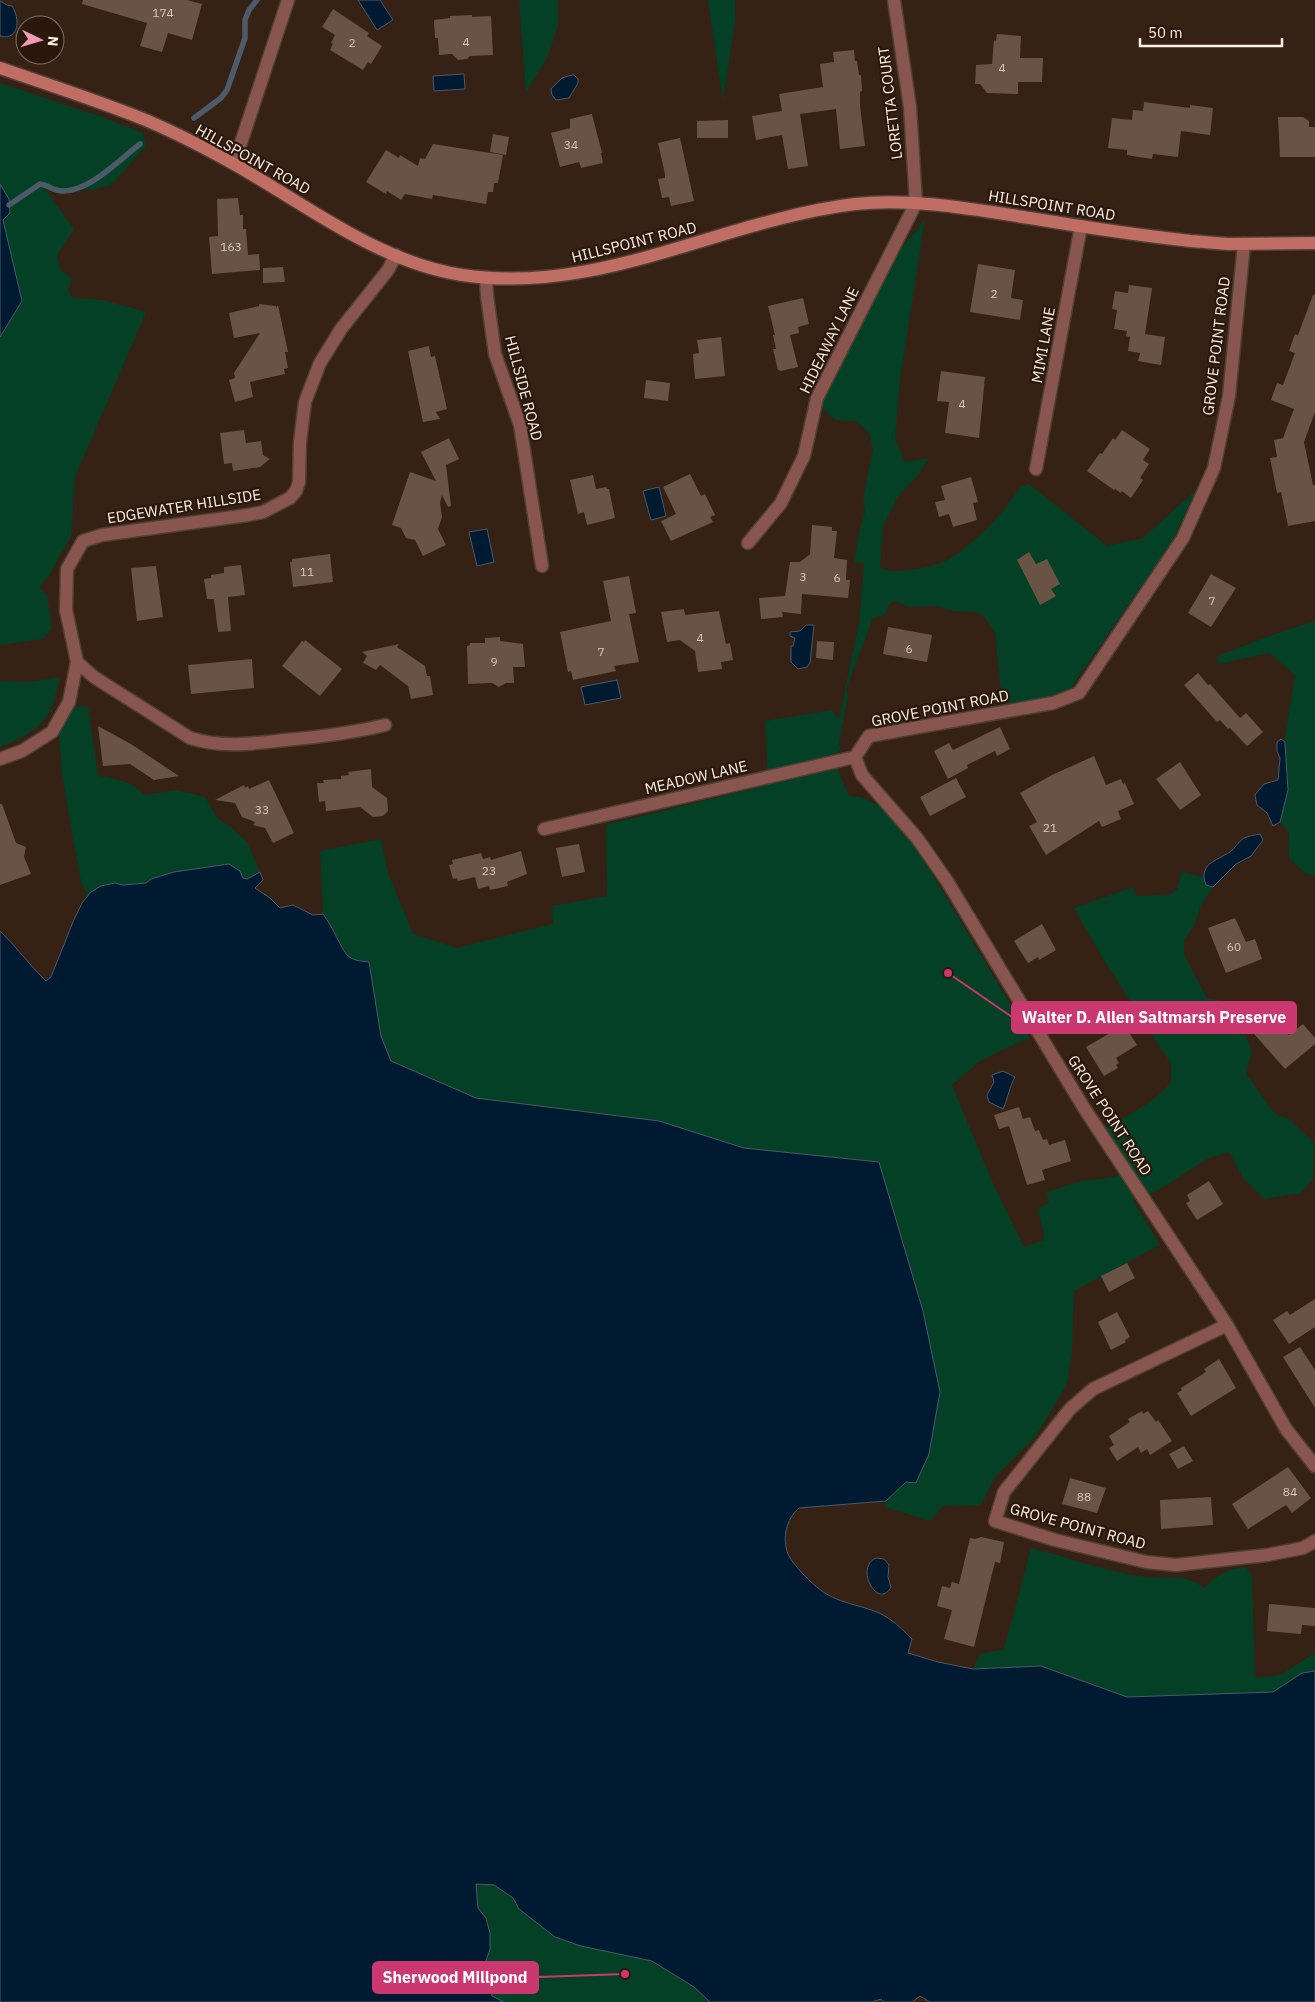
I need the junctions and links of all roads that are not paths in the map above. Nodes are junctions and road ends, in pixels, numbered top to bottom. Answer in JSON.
{"nodes":[{"id":1,"x":288,"y":0,"type":"edge"},
{"id":2,"x":894,"y":0,"type":"edge"},
{"id":3,"x":0,"y":68,"type":"edge"},
{"id":4,"x":234,"y":164,"type":"junction"},
{"id":5,"x":916,"y":203,"type":"junction"},
{"id":6,"x":1081,"y":226,"type":"junction"},
{"id":7,"x":1315,"y":243,"type":"edge"},
{"id":8,"x":1244,"y":244,"type":"junction"},
{"id":9,"x":396,"y":255,"type":"junction"},
{"id":10,"x":486,"y":278,"type":"junction"},
{"id":11,"x":1036,"y":469,"type":"dead end"},
{"id":12,"x":748,"y":544,"type":"dead end"},
{"id":13,"x":542,"y":566,"type":"dead end"},
{"id":14,"x":76,"y":662,"type":"junction"},
{"id":15,"x":385,"y":725,"type":"dead end"},
{"id":16,"x":855,"y":757,"type":"junction"},
{"id":17,"x":0,"y":759,"type":"edge"},
{"id":18,"x":544,"y":829,"type":"dead end"},
{"id":19,"x":1227,"y":1325,"type":"junction"},
{"id":20,"x":1315,"y":1466,"type":"edge"},
{"id":21,"x":1315,"y":1542,"type":"edge"}],
"edges":[{"from":1,"to":4,"type":"street"},
{"from":2,"to":5,"type":"street","name":"LORETTA COURT"},
{"from":3,"to":4,"type":"street","name":"HILLSPOINT ROAD"},
{"from":4,"to":9,"type":"street","name":"HILLSPOINT ROAD"},
{"from":5,"to":6,"type":"street","name":"HILLSPOINT ROAD"},
{"from":5,"to":10,"type":"street","name":"HILLSPOINT ROAD"},
{"from":5,"to":12,"type":"street","name":"HIDEAWAY LANE"},
{"from":6,"to":8,"type":"street","name":"HILLSPOINT ROAD"},
{"from":6,"to":11,"type":"street","name":"MIMI LANE"},
{"from":7,"to":8,"type":"street","name":"HILLSPOINT ROAD"},
{"from":8,"to":16,"type":"street","name":"GROVE POINT ROAD"},
{"from":9,"to":10,"type":"street","name":"HILLSPOINT ROAD"},
{"from":9,"to":14,"type":"street","name":"EDGEWATER HILLSIDE"},
{"from":10,"to":13,"type":"street","name":"HILLSIDE ROAD"},
{"from":14,"to":15,"type":"street"},
{"from":14,"to":17,"type":"street","name":"EDGEWATER HILLSIDE"},
{"from":16,"to":18,"type":"street","name":"MEADOW LANE"},
{"from":16,"to":19,"type":"street","name":"GROVE POINT ROAD"},
{"from":19,"to":20,"type":"street","name":"GROVE POINT ROAD"},
{"from":19,"to":21,"type":"street","name":"GROVE POINT ROAD"}]}
